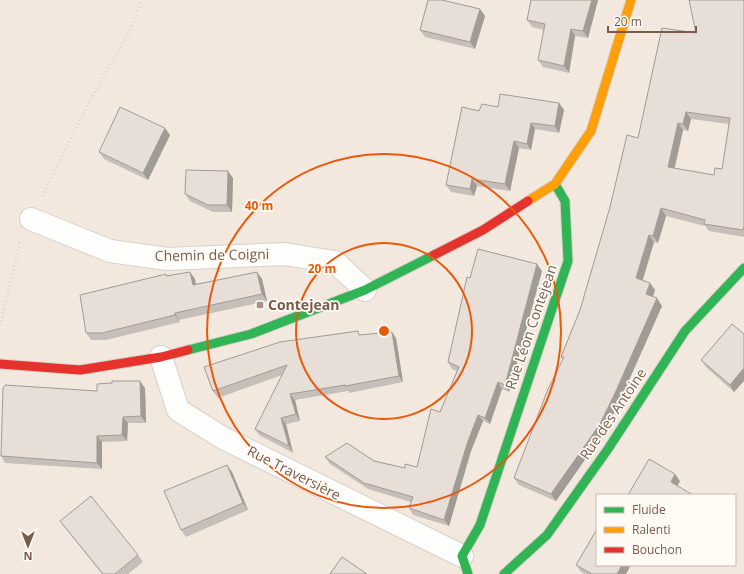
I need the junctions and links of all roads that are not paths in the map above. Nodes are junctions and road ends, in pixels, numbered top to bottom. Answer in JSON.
{"nodes":[{"id":1,"x":631,"y":0,"type":"edge"},
{"id":2,"x":555,"y":184,"type":"junction"},
{"id":3,"x":30,"y":219,"type":"road end"},
{"id":4,"x":744,"y":268,"type":"edge"},
{"id":5,"x":365,"y":290,"type":"junction"},
{"id":6,"x":161,"y":357,"type":"junction"},
{"id":7,"x":0,"y":364,"type":"edge"},
{"id":8,"x":465,"y":565,"type":"edge"},
{"id":9,"x":504,"y":574,"type":"edge"}],
"edges":[{"from":1,"to":2,"type":"street"},
{"from":2,"to":5,"type":"street"},
{"from":2,"to":8,"type":"street","name":"Rue Léon Contejean"},
{"from":3,"to":5,"type":"street","name":"Chemin de Coigni"},
{"from":4,"to":9,"type":"street","name":"Rue des Antoine"},
{"from":5,"to":6,"type":"street"},
{"from":6,"to":7,"type":"street"},
{"from":6,"to":8,"type":"street","name":"Rue Traversière"}]}
